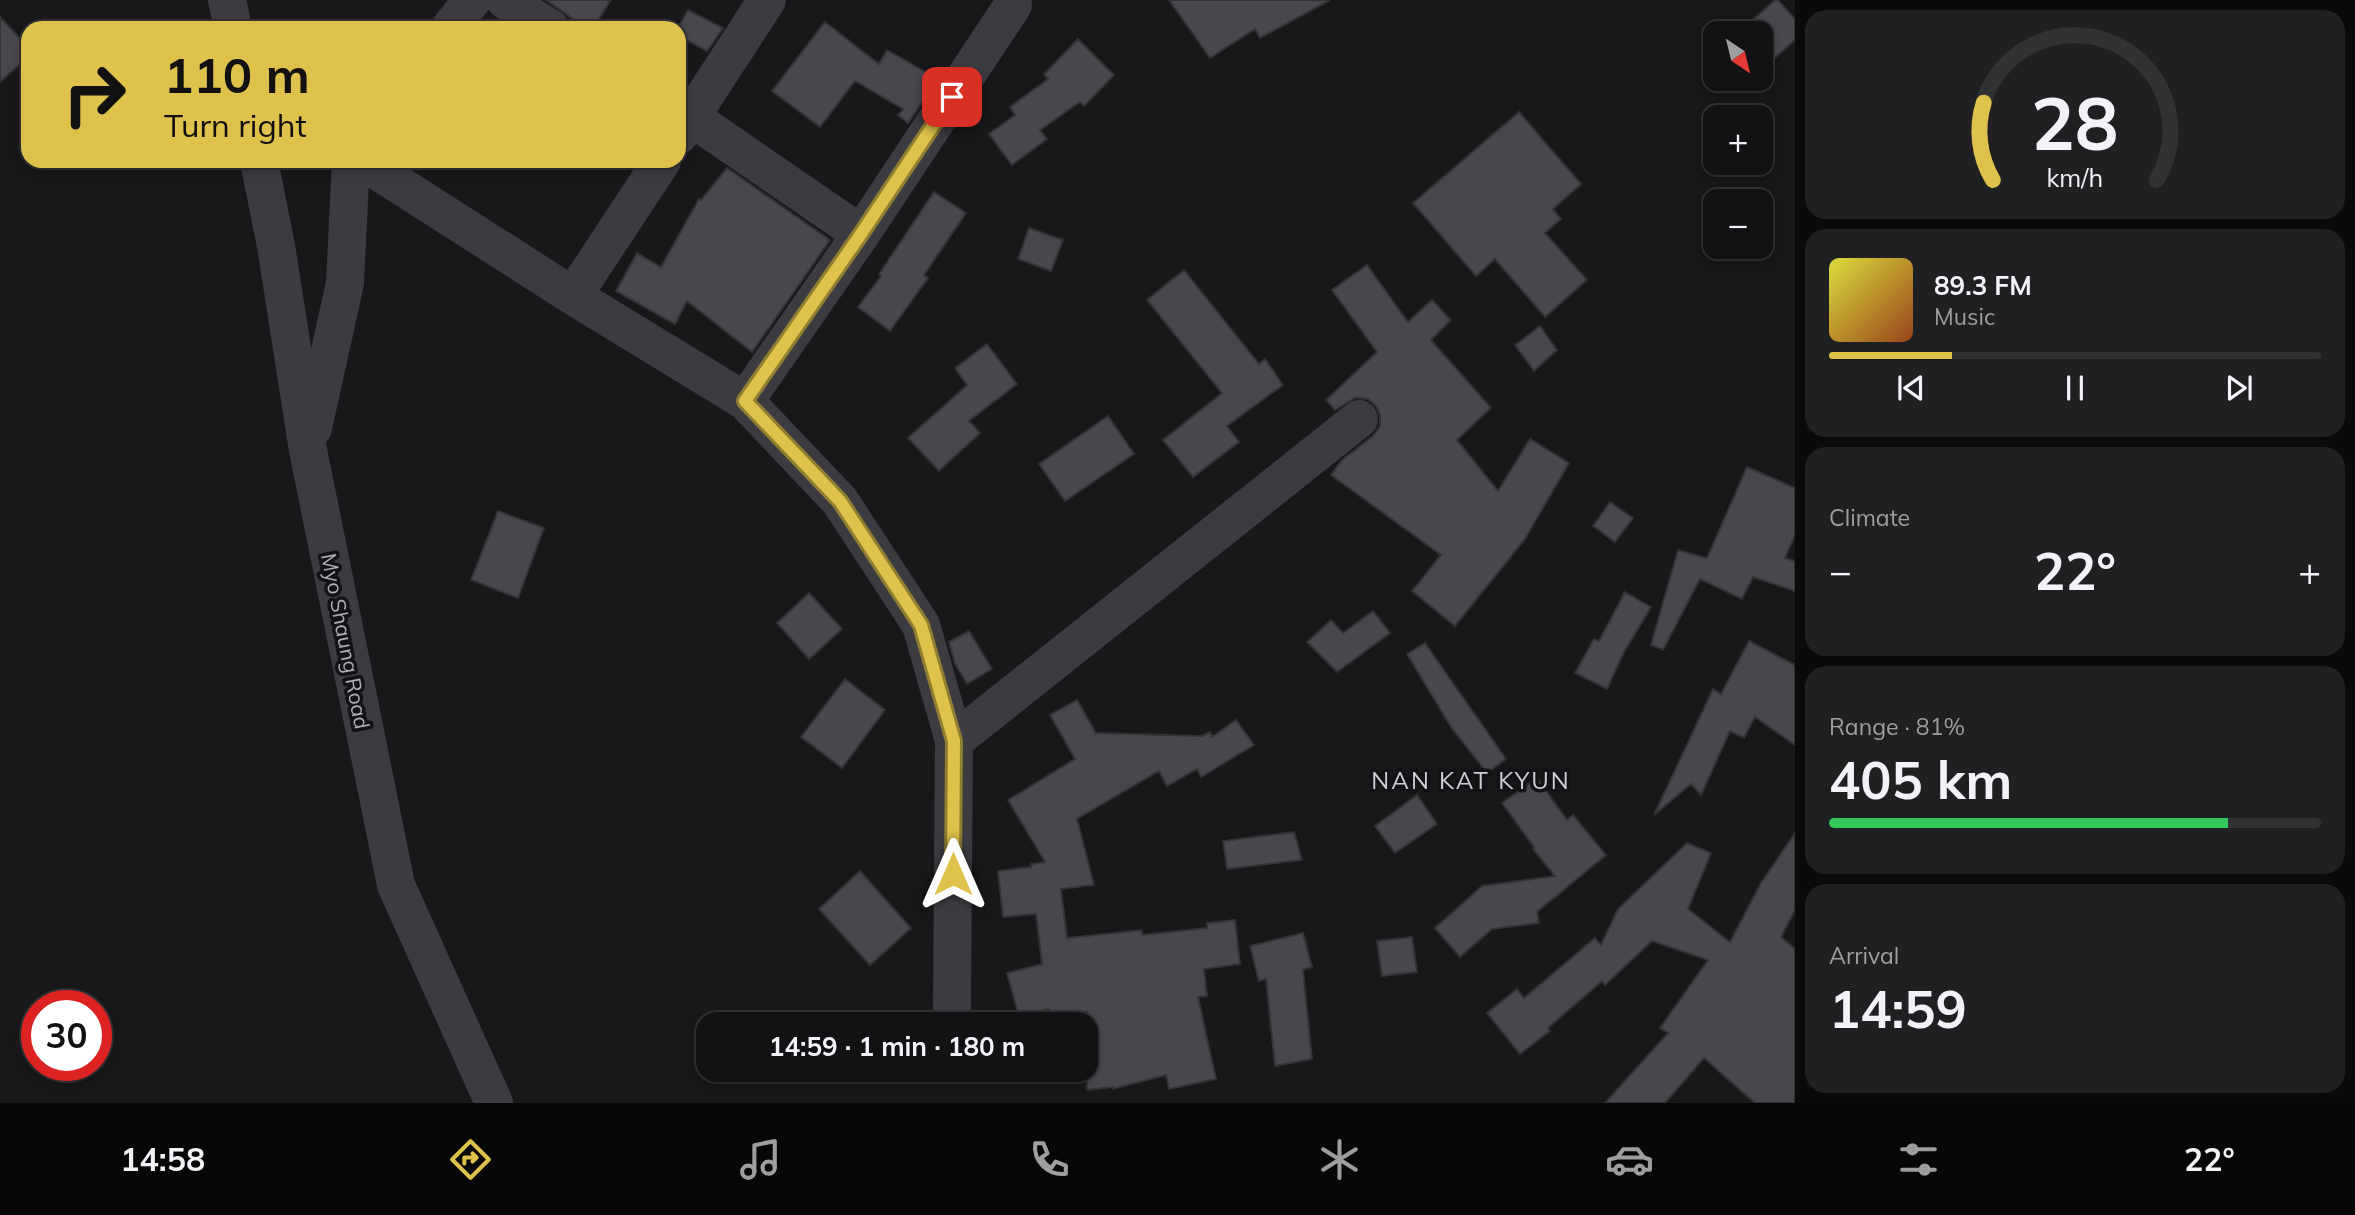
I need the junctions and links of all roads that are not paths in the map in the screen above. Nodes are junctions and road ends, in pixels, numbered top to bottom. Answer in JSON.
{"nodes":[{"id":1,"x":227,"y":0,"type":"edge"},
{"id":2,"x":472,"y":0,"type":"edge"},
{"id":3,"x":505,"y":0,"type":"edge"},
{"id":4,"x":767,"y":0,"type":"edge"},
{"id":5,"x":1013,"y":5,"type":"dead end"},
{"id":6,"x":232,"y":21,"type":"edge"},
{"id":7,"x":456,"y":21,"type":"edge"},
{"id":8,"x":539,"y":21,"type":"edge"},
{"id":9,"x":686,"y":116,"type":"edge"},
{"id":10,"x":686,"y":122,"type":"edge"},
{"id":11,"x":260,"y":168,"type":"edge"},
{"id":12,"x":351,"y":168,"type":"edge"},
{"id":13,"x":373,"y":168,"type":"edge"},
{"id":14,"x":657,"y":168,"type":"edge"},
{"id":15,"x":861,"y":234,"type":"junction"},
{"id":16,"x":573,"y":296,"type":"junction"},
{"id":17,"x":745,"y":401,"type":"junction"},
{"id":18,"x":1359,"y":418,"type":"dead end"},
{"id":19,"x":308,"y":450,"type":"junction"},
{"id":20,"x":954,"y":741,"type":"junction"},
{"id":21,"x":952,"y":1007,"type":"dead end"},
{"id":22,"x":494,"y":1103,"type":"edge"}],
"edges":[{"from":1,"to":6,"type":"street"},
{"from":2,"to":7,"type":"street"},
{"from":3,"to":8,"type":"street"},
{"from":4,"to":9,"type":"street"},
{"from":5,"to":15,"type":"street"},
{"from":10,"to":15,"type":"street"},
{"from":11,"to":19,"type":"street","name":"Myo Shaung Road"},
{"from":12,"to":19,"type":"street"},
{"from":13,"to":16,"type":"street"},
{"from":14,"to":16,"type":"street"},
{"from":15,"to":17,"type":"street"},
{"from":16,"to":17,"type":"street"},
{"from":17,"to":20,"type":"street"},
{"from":18,"to":20,"type":"street"},
{"from":19,"to":22,"type":"street","name":"Myo Shaung Road"},
{"from":20,"to":21,"type":"street"}]}
